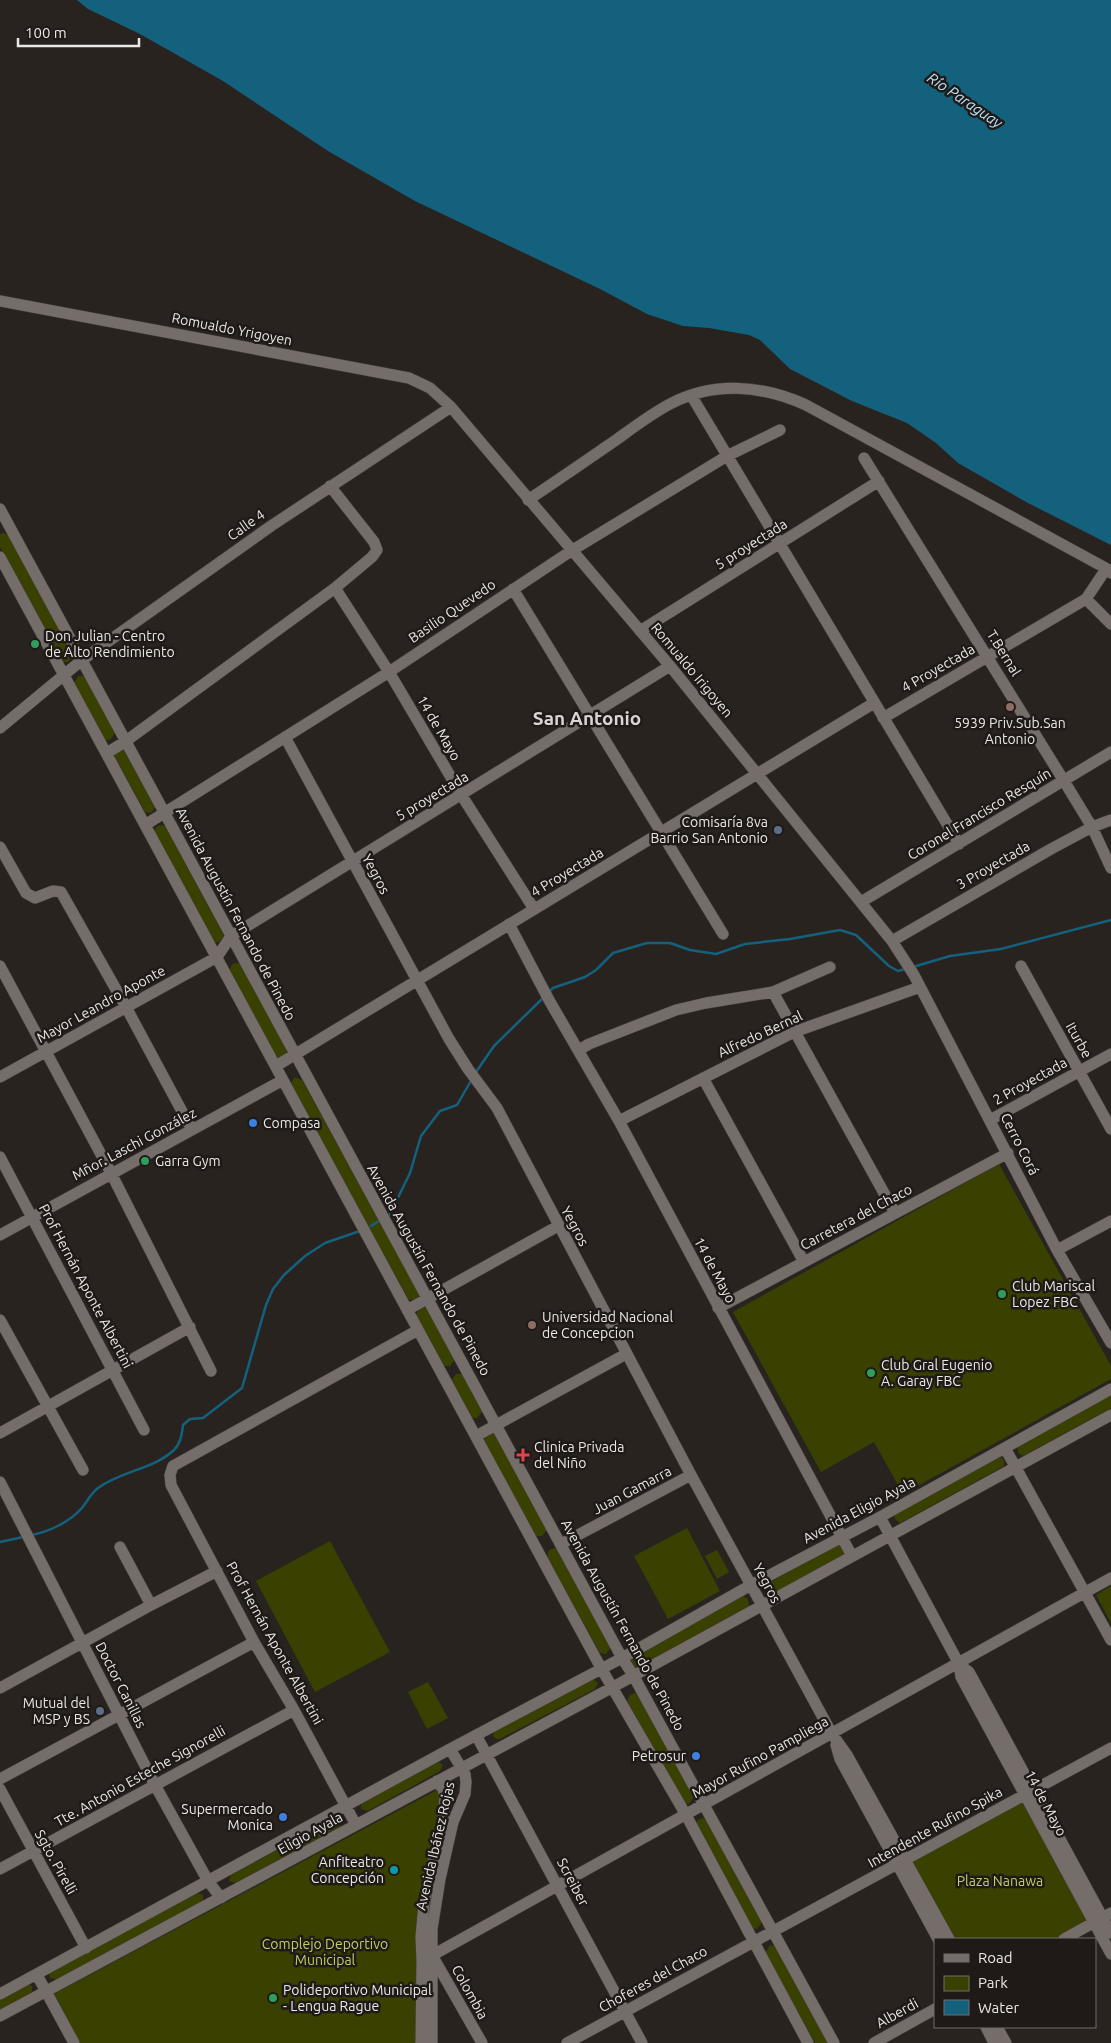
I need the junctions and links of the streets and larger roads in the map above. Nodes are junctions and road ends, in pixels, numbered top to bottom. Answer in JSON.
{"nodes":[{"id":1,"x":0,"y":301,"type":"edge"},
{"id":2,"x":691,"y":395,"type":"junction"},
{"id":3,"x":450,"y":407,"type":"junction"},
{"id":4,"x":780,"y":430,"type":"dead end"},
{"id":5,"x":727,"y":456,"type":"junction"},
{"id":6,"x":864,"y":458,"type":"dead end"},
{"id":7,"x":879,"y":481,"type":"junction"},
{"id":8,"x":330,"y":486,"type":"junction"},
{"id":9,"x":528,"y":500,"type":"junction"},
{"id":10,"x":0,"y":509,"type":"edge"},
{"id":11,"x":4,"y":526,"type":"edge"},
{"id":12,"x":779,"y":544,"type":"junction"},
{"id":13,"x":571,"y":551,"type":"junction"},
{"id":14,"x":0,"y":557,"type":"edge"},
{"id":15,"x":1109,"y":571,"type":"edge"},
{"id":16,"x":335,"y":588,"type":"junction"},
{"id":17,"x":513,"y":589,"type":"junction"},
{"id":18,"x":1086,"y":599,"type":"junction"},
{"id":19,"x":1111,"y":624,"type":"edge"},
{"id":20,"x":640,"y":631,"type":"junction"},
{"id":21,"x":988,"y":656,"type":"junction"},
{"id":22,"x":82,"y":660,"type":"junction"},
{"id":23,"x":670,"y":666,"type":"junction"},
{"id":24,"x":389,"y":672,"type":"junction"},
{"id":25,"x":64,"y":675,"type":"junction"},
{"id":26,"x":874,"y":703,"type":"junction"},
{"id":27,"x":591,"y":716,"type":"junction"},
{"id":28,"x":883,"y":718,"type":"junction"},
{"id":29,"x":0,"y":728,"type":"edge"},
{"id":30,"x":285,"y":737,"type":"junction"},
{"id":31,"x":126,"y":741,"type":"junction"},
{"id":32,"x":1111,"y":752,"type":"edge"},
{"id":33,"x":107,"y":753,"type":"junction"},
{"id":34,"x":757,"y":774,"type":"junction"},
{"id":35,"x":1064,"y":781,"type":"junction"},
{"id":36,"x":462,"y":796,"type":"junction"},
{"id":37,"x":165,"y":812,"type":"junction"},
{"id":38,"x":1111,"y":820,"type":"edge"},
{"id":39,"x":145,"y":825,"type":"junction"},
{"id":40,"x":1092,"y":827,"type":"junction"},
{"id":41,"x":660,"y":833,"type":"junction"},
{"id":42,"x":959,"y":844,"type":"junction"},
{"id":43,"x":0,"y":847,"type":"edge"},
{"id":44,"x":352,"y":862,"type":"junction"},
{"id":45,"x":1111,"y":868,"type":"edge"},
{"id":46,"x":862,"y":902,"type":"junction"},
{"id":47,"x":534,"y":909,"type":"junction"},
{"id":48,"x":509,"y":924,"type":"junction"},
{"id":49,"x":724,"y":934,"type":"dead end"},
{"id":50,"x":230,"y":936,"type":"junction"},
{"id":51,"x":892,"y":940,"type":"junction"},
{"id":52,"x":217,"y":957,"type":"junction"},
{"id":53,"x":903,"y":959,"type":"joint"},
{"id":54,"x":0,"y":966,"type":"edge"},
{"id":55,"x":1021,"y":966,"type":"dead end"},
{"id":56,"x":830,"y":967,"type":"dead end"},
{"id":57,"x":417,"y":980,"type":"junction"},
{"id":58,"x":920,"y":987,"type":"junction"},
{"id":59,"x":772,"y":992,"type":"junction"},
{"id":60,"x":126,"y":1008,"type":"junction"},
{"id":61,"x":794,"y":1032,"type":"junction"},
{"id":62,"x":579,"y":1050,"type":"junction"},
{"id":63,"x":47,"y":1052,"type":"junction"},
{"id":64,"x":294,"y":1054,"type":"junction"},
{"id":65,"x":1111,"y":1054,"type":"edge"},
{"id":66,"x":276,"y":1066,"type":"junction"},
{"id":67,"x":1079,"y":1071,"type":"junction"},
{"id":68,"x":0,"y":1077,"type":"edge"},
{"id":69,"x":703,"y":1078,"type":"junction"},
{"id":70,"x":283,"y":1080,"type":"junction"},
{"id":71,"x":990,"y":1120,"type":"junction"},
{"id":72,"x":619,"y":1121,"type":"junction"},
{"id":73,"x":1111,"y":1129,"type":"edge"},
{"id":74,"x":192,"y":1130,"type":"junction"},
{"id":75,"x":1008,"y":1153,"type":"junction"},
{"id":76,"x":0,"y":1157,"type":"edge"},
{"id":77,"x":111,"y":1173,"type":"junction"},
{"id":78,"x":895,"y":1213,"type":"junction"},
{"id":79,"x":32,"y":1217,"type":"junction"},
{"id":80,"x":1111,"y":1221,"type":"edge"},
{"id":81,"x":558,"y":1226,"type":"junction"},
{"id":82,"x":0,"y":1235,"type":"edge"},
{"id":83,"x":1057,"y":1250,"type":"junction"},
{"id":84,"x":804,"y":1262,"type":"junction"},
{"id":85,"x":428,"y":1299,"type":"junction"},
{"id":86,"x":718,"y":1308,"type":"junction"},
{"id":87,"x":408,"y":1310,"type":"junction"},
{"id":88,"x":0,"y":1320,"type":"edge"},
{"id":89,"x":190,"y":1328,"type":"junction"},
{"id":90,"x":418,"y":1330,"type":"junction"},
{"id":91,"x":1111,"y":1343,"type":"edge"},
{"id":92,"x":626,"y":1354,"type":"junction"},
{"id":93,"x":114,"y":1370,"type":"junction"},
{"id":94,"x":211,"y":1371,"type":"dead end"},
{"id":95,"x":1111,"y":1389,"type":"edge"},
{"id":96,"x":46,"y":1407,"type":"junction"},
{"id":97,"x":1111,"y":1415,"type":"edge"},
{"id":98,"x":496,"y":1425,"type":"junction"},
{"id":99,"x":144,"y":1430,"type":"dead end"},
{"id":100,"x":0,"y":1433,"type":"edge"},
{"id":101,"x":476,"y":1436,"type":"junction"},
{"id":102,"x":1005,"y":1448,"type":"junction"},
{"id":103,"x":1016,"y":1466,"type":"junction"},
{"id":104,"x":82,"y":1470,"type":"dead end"},
{"id":105,"x":691,"y":1475,"type":"junction"},
{"id":106,"x":0,"y":1482,"type":"edge"},
{"id":107,"x":880,"y":1517,"type":"junction"},
{"id":108,"x":889,"y":1535,"type":"junction"},
{"id":109,"x":842,"y":1536,"type":"junction"},
{"id":110,"x":561,"y":1544,"type":"junction"},
{"id":111,"x":120,"y":1547,"type":"dead end"},
{"id":112,"x":852,"y":1556,"type":"junction"},
{"id":113,"x":218,"y":1571,"type":"junction"},
{"id":114,"x":1111,"y":1578,"type":"edge"},
{"id":115,"x":751,"y":1585,"type":"junction"},
{"id":116,"x":1085,"y":1592,"type":"junction"},
{"id":117,"x":151,"y":1605,"type":"junction"},
{"id":118,"x":762,"y":1605,"type":"junction"},
{"id":119,"x":1111,"y":1640,"type":"edge"},
{"id":120,"x":82,"y":1642,"type":"junction"},
{"id":121,"x":254,"y":1642,"type":"junction"},
{"id":122,"x":622,"y":1658,"type":"junction"},
{"id":123,"x":959,"y":1664,"type":"junction"},
{"id":124,"x":601,"y":1668,"type":"junction"},
{"id":125,"x":633,"y":1675,"type":"junction"},
{"id":126,"x":612,"y":1687,"type":"junction"},
{"id":127,"x":0,"y":1688,"type":"edge"},
{"id":128,"x":294,"y":1710,"type":"junction"},
{"id":129,"x":119,"y":1714,"type":"junction"},
{"id":130,"x":832,"y":1734,"type":"junction"},
{"id":131,"x":476,"y":1735,"type":"junction"},
{"id":132,"x":1111,"y":1748,"type":"edge"},
{"id":133,"x":450,"y":1749,"type":"junction"},
{"id":134,"x":486,"y":1754,"type":"junction"},
{"id":135,"x":461,"y":1768,"type":"junction"},
{"id":136,"x":0,"y":1779,"type":"edge"},
{"id":137,"x":437,"y":1781,"type":"junction"},
{"id":138,"x":155,"y":1785,"type":"junction"},
{"id":139,"x":0,"y":1789,"type":"edge"},
{"id":140,"x":1029,"y":1792,"type":"junction"},
{"id":141,"x":704,"y":1805,"type":"junction"},
{"id":142,"x":348,"y":1806,"type":"junction"},
{"id":143,"x":686,"y":1815,"type":"junction"},
{"id":144,"x":356,"y":1824,"type":"junction"},
{"id":145,"x":32,"y":1852,"type":"junction"},
{"id":146,"x":901,"y":1863,"type":"junction"},
{"id":147,"x":0,"y":1869,"type":"edge"},
{"id":148,"x":208,"y":1882,"type":"junction"},
{"id":149,"x":558,"y":1886,"type":"junction"},
{"id":150,"x":221,"y":1898,"type":"junction"},
{"id":151,"x":1102,"y":1918,"type":"edge"},
{"id":152,"x":773,"y":1931,"type":"junction"},
{"id":153,"x":1111,"y":1933,"type":"edge"},
{"id":154,"x":938,"y":1938,"type":"edge"},
{"id":155,"x":948,"y":1938,"type":"edge"},
{"id":156,"x":1066,"y":1938,"type":"edge"},
{"id":157,"x":754,"y":1941,"type":"junction"},
{"id":158,"x":86,"y":1948,"type":"junction"},
{"id":159,"x":1111,"y":1954,"type":"edge"},
{"id":160,"x":427,"y":1958,"type":"junction"},
{"id":161,"x":37,"y":1975,"type":"junction"},
{"id":162,"x":46,"y":1992,"type":"junction"},
{"id":163,"x":0,"y":1994,"type":"edge"},
{"id":164,"x":934,"y":2010,"type":"edge"},
{"id":165,"x":625,"y":2011,"type":"junction"},
{"id":166,"x":0,"y":2016,"type":"edge"},
{"id":167,"x":986,"y":2028,"type":"edge"},
{"id":168,"x":998,"y":2028,"type":"edge"},
{"id":169,"x":74,"y":2043,"type":"edge"},
{"id":170,"x":421,"y":2043,"type":"edge"},
{"id":171,"x":432,"y":2043,"type":"edge"},
{"id":172,"x":482,"y":2043,"type":"edge"},
{"id":173,"x":568,"y":2043,"type":"edge"},
{"id":174,"x":642,"y":2043,"type":"edge"},
{"id":175,"x":808,"y":2043,"type":"edge"},
{"id":176,"x":834,"y":2043,"type":"edge"},
{"id":177,"x":874,"y":2043,"type":"edge"},
{"id":178,"x":994,"y":2043,"type":"edge"},
{"id":179,"x":1006,"y":2043,"type":"edge"}],
"edges":[{"from":1,"to":3,"type":"street","name":"Romualdo Yrigoyen"},
{"from":2,"to":5,"type":"street"},
{"from":2,"to":9,"type":"street"},
{"from":2,"to":15,"type":"street"},
{"from":3,"to":8,"type":"street","name":"Calle 4"},
{"from":3,"to":9,"type":"street","name":"Romualdo Irigoyen"},
{"from":4,"to":5,"type":"street","name":"Basilio Quevedo"},
{"from":5,"to":12,"type":"street"},
{"from":5,"to":13,"type":"street","name":"Basilio Quevedo"},
{"from":6,"to":7,"type":"street","name":"T.Bernal"},
{"from":7,"to":12,"type":"street","name":"5 proyectada"},
{"from":7,"to":21,"type":"street","name":"T.Bernal"},
{"from":8,"to":16,"type":"street"},
{"from":8,"to":22,"type":"street","name":"Calle 4"},
{"from":9,"to":13,"type":"street","name":"Romualdo Irigoyen"},
{"from":10,"to":11,"type":"street","name":"Avenida Augustín Fernando de Pinedo"},
{"from":11,"to":22,"type":"street","name":"Avenida Augustín Fernando de Pinedo"},
{"from":12,"to":20,"type":"street","name":"5 proyectada"},
{"from":12,"to":26,"type":"street"},
{"from":13,"to":17,"type":"street","name":"Basilio Quevedo"},
{"from":13,"to":20,"type":"street","name":"Romualdo Irigoyen"},
{"from":14,"to":25,"type":"street"},
{"from":15,"to":18,"type":"street"},
{"from":16,"to":24,"type":"street","name":"14 de Mayo"},
{"from":16,"to":31,"type":"street"},
{"from":17,"to":24,"type":"street","name":"Basilio Quevedo"},
{"from":17,"to":27,"type":"street"},
{"from":18,"to":19,"type":"street"},
{"from":18,"to":21,"type":"street","name":"4 Proyectada"},
{"from":20,"to":23,"type":"street","name":"Romualdo Irigoyen"},
{"from":21,"to":28,"type":"street","name":"4 Proyectada"},
{"from":21,"to":35,"type":"street","name":"T.Bernal"},
{"from":22,"to":25,"type":"street","name":"Calle 4"},
{"from":22,"to":31,"type":"street","name":"Avenida Augustín Fernando de Pinedo"},
{"from":23,"to":27,"type":"street","name":"5 proyectada"},
{"from":23,"to":34,"type":"street","name":"Romualdo Irigoyen"},
{"from":24,"to":30,"type":"street","name":"Basilio Quevedo"},
{"from":24,"to":36,"type":"street","name":"14 de Mayo"},
{"from":25,"to":29,"type":"street","name":"Calle 4"},
{"from":25,"to":33,"type":"street"},
{"from":26,"to":28,"type":"street"},
{"from":26,"to":34,"type":"street","name":"4 Proyectada"},
{"from":27,"to":36,"type":"street","name":"5 proyectada"},
{"from":27,"to":41,"type":"street"},
{"from":28,"to":42,"type":"street"},
{"from":30,"to":37,"type":"street","name":"Basilio Quevedo"},
{"from":30,"to":44,"type":"street","name":"Yegros"},
{"from":31,"to":33,"type":"street"},
{"from":31,"to":37,"type":"street","name":"Avenida Augustín Fernando de Pinedo"},
{"from":32,"to":35,"type":"street","name":"Coronel Francisco Resquín"},
{"from":33,"to":39,"type":"street"},
{"from":34,"to":41,"type":"street","name":"4 Proyectada"},
{"from":34,"to":46,"type":"street","name":"Romualdo Irigoyen"},
{"from":35,"to":40,"type":"street","name":"T.Bernal"},
{"from":35,"to":42,"type":"street","name":"Coronel Francisco Resquín"},
{"from":36,"to":44,"type":"street","name":"5 proyectada"},
{"from":36,"to":47,"type":"street","name":"14 de Mayo"},
{"from":37,"to":39,"type":"street","name":"Basilio Quevedo"},
{"from":37,"to":50,"type":"street","name":"Avenida Augustín Fernando de Pinedo"},
{"from":38,"to":40,"type":"street","name":"3 Proyectada"},
{"from":39,"to":52,"type":"street"},
{"from":40,"to":45,"type":"street","name":"T.Bernal"},
{"from":40,"to":51,"type":"street","name":"3 Proyectada"},
{"from":41,"to":47,"type":"street","name":"4 Proyectada"},
{"from":41,"to":49,"type":"street"},
{"from":42,"to":46,"type":"street","name":"Coronel Francisco Resquín"},
{"from":43,"to":60,"type":"street"},
{"from":44,"to":50,"type":"street","name":"5 proyectada"},
{"from":44,"to":57,"type":"street","name":"Yegros"},
{"from":46,"to":51,"type":"street","name":"Romualdo Irigoyen"},
{"from":47,"to":48,"type":"street","name":"4 Proyectada"},
{"from":48,"to":57,"type":"street","name":"4 Proyectada"},
{"from":48,"to":62,"type":"street","name":"14 de Mayo"},
{"from":50,"to":52,"type":"street","name":"5 proyectada"},
{"from":50,"to":64,"type":"street","name":"Avenida Augustín Fernando de Pinedo"},
{"from":51,"to":53,"type":"street","name":"Romualdo Irigoyen"},
{"from":52,"to":60,"type":"street","name":"Mayor Leandro Aponte"},
{"from":52,"to":66,"type":"street"},
{"from":53,"to":58,"type":"street","name":"Cerro Corá"},
{"from":54,"to":63,"type":"street"},
{"from":55,"to":67,"type":"street","name":"Iturbe"},
{"from":56,"to":59,"type":"street"},
{"from":57,"to":64,"type":"street","name":"4 Proyectada"},
{"from":57,"to":81,"type":"street","name":"Yegros"},
{"from":58,"to":61,"type":"street","name":"Alfredo Bernal"},
{"from":58,"to":71,"type":"street","name":"Cerro Corá"},
{"from":59,"to":61,"type":"street"},
{"from":59,"to":62,"type":"street"},
{"from":60,"to":63,"type":"street","name":"Mayor Leandro Aponte"},
{"from":60,"to":74,"type":"street"},
{"from":61,"to":69,"type":"street","name":"Alfredo Bernal"},
{"from":61,"to":78,"type":"street"},
{"from":62,"to":72,"type":"street","name":"14 de Mayo"},
{"from":63,"to":68,"type":"street","name":"Mayor Leandro Aponte"},
{"from":63,"to":77,"type":"street"},
{"from":64,"to":66,"type":"street","name":"4 Proyectada"},
{"from":64,"to":85,"type":"street","name":"Avenida Augustín Fernando de Pinedo"},
{"from":65,"to":67,"type":"street","name":"2 Proyectada"},
{"from":66,"to":70,"type":"street"},
{"from":67,"to":71,"type":"street","name":"2 Proyectada"},
{"from":67,"to":73,"type":"street","name":"Iturbe"},
{"from":69,"to":72,"type":"street","name":"Alfredo Bernal"},
{"from":69,"to":84,"type":"street"},
{"from":70,"to":74,"type":"street","name":"Mñor. Laschi González"},
{"from":70,"to":87,"type":"street"},
{"from":71,"to":75,"type":"street","name":"Cerro Corá"},
{"from":72,"to":86,"type":"street","name":"14 de Mayo"},
{"from":74,"to":77,"type":"street","name":"Mñor. Laschi González"},
{"from":75,"to":78,"type":"street","name":"Carretera del Chaco"},
{"from":75,"to":83,"type":"street","name":"Cerro Corá"},
{"from":76,"to":79,"type":"street","name":"Prof Hernán Aponte Albertini"},
{"from":77,"to":79,"type":"street","name":"Mñor. Laschi González"},
{"from":77,"to":89,"type":"street"},
{"from":78,"to":84,"type":"street","name":"Carretera del Chaco"},
{"from":79,"to":82,"type":"street","name":"Mñor. Laschi González"},
{"from":79,"to":93,"type":"street","name":"Prof Hernán Aponte Albertini"},
{"from":80,"to":83,"type":"street"},
{"from":81,"to":85,"type":"street"},
{"from":81,"to":92,"type":"street","name":"Yegros"},
{"from":83,"to":91,"type":"street","name":"Cerro Corá"},
{"from":84,"to":86,"type":"street","name":"Carretera del Chaco"},
{"from":85,"to":87,"type":"street"},
{"from":85,"to":98,"type":"street","name":"Avenida Augustín Fernando de Pinedo"},
{"from":86,"to":109,"type":"street","name":"14 de Mayo"},
{"from":87,"to":90,"type":"street"},
{"from":88,"to":96,"type":"street"},
{"from":89,"to":93,"type":"street"},
{"from":89,"to":94,"type":"street"},
{"from":90,"to":101,"type":"street"},
{"from":90,"to":113,"type":"street","name":"Prof Hernán Aponte Albertini"},
{"from":92,"to":98,"type":"street"},
{"from":92,"to":105,"type":"street","name":"Yegros"},
{"from":93,"to":96,"type":"street"},
{"from":93,"to":99,"type":"street","name":"Prof Hernán Aponte Albertini"},
{"from":95,"to":102,"type":"street","name":"Avenida Eligio Ayala"},
{"from":96,"to":100,"type":"street"},
{"from":96,"to":104,"type":"street"},
{"from":97,"to":103,"type":"street"},
{"from":98,"to":101,"type":"street"},
{"from":98,"to":110,"type":"street","name":"Avenida Augustín Fernando de Pinedo"},
{"from":101,"to":124,"type":"street"},
{"from":102,"to":103,"type":"street"},
{"from":102,"to":107,"type":"street","name":"Avenida Eligio Ayala"},
{"from":103,"to":108,"type":"street"},
{"from":103,"to":116,"type":"street"},
{"from":105,"to":110,"type":"street","name":"Juan Gamarra"},
{"from":105,"to":115,"type":"street","name":"Yegros"},
{"from":106,"to":120,"type":"street","name":"Doctor Canillas"},
{"from":107,"to":108,"type":"street","name":"14 de Mayo"},
{"from":107,"to":109,"type":"street","name":"Avenida Eligio Ayala"},
{"from":108,"to":112,"type":"street"},
{"from":108,"to":123,"type":"street","name":"14 de Mayo"},
{"from":109,"to":112,"type":"street","name":"14 de Mayo"},
{"from":109,"to":115,"type":"street","name":"Avenida Eligio Ayala"},
{"from":110,"to":122,"type":"street","name":"Avenida Augustín Fernando de Pinedo"},
{"from":111,"to":117,"type":"street"},
{"from":112,"to":118,"type":"street"},
{"from":113,"to":117,"type":"street"},
{"from":113,"to":121,"type":"street","name":"Prof Hernán Aponte Albertini"},
{"from":114,"to":116,"type":"street","name":"Mayor Rufino Pampliega"},
{"from":115,"to":118,"type":"street","name":"Yegros"},
{"from":115,"to":122,"type":"street","name":"Avenida Eligio Ayala"},
{"from":116,"to":119,"type":"street"},
{"from":116,"to":123,"type":"street","name":"Mayor Rufino Pampliega"},
{"from":117,"to":120,"type":"street"},
{"from":118,"to":125,"type":"street"},
{"from":118,"to":130,"type":"street","name":"Yegros"},
{"from":120,"to":127,"type":"street"},
{"from":120,"to":129,"type":"street","name":"Doctor Canillas"},
{"from":121,"to":128,"type":"street","name":"Prof Hernán Aponte Albertini"},
{"from":121,"to":129,"type":"street"},
{"from":122,"to":124,"type":"street","name":"Eligio Ayala"},
{"from":122,"to":125,"type":"street","name":"Avenida Augustín Fernando de Pinedo"},
{"from":123,"to":130,"type":"street","name":"Mayor Rufino Pampliega"},
{"from":123,"to":140,"type":"street","name":"14 de Mayo"},
{"from":124,"to":126,"type":"street"},
{"from":124,"to":131,"type":"street","name":"Eligio Ayala"},
{"from":125,"to":126,"type":"street","name":"Eligio Ayala"},
{"from":125,"to":141,"type":"street","name":"Avenida Augustín Fernando de Pinedo"},
{"from":126,"to":134,"type":"street","name":"Eligio Ayala"},
{"from":126,"to":143,"type":"street"},
{"from":128,"to":138,"type":"street","name":"Tte. Antonio Esteche Signorelli"},
{"from":128,"to":142,"type":"street","name":"Prof Hernán Aponte Albertini"},
{"from":129,"to":136,"type":"street"},
{"from":129,"to":138,"type":"street","name":"Doctor Canillas"},
{"from":130,"to":141,"type":"street","name":"Mayor Rufino Pampliega"},
{"from":130,"to":146,"type":"street","name":"Yegros"},
{"from":131,"to":133,"type":"street","name":"Eligio Ayala"},
{"from":131,"to":134,"type":"street","name":"Screiber"},
{"from":132,"to":140,"type":"street","name":"Intendente Rufino Spika"},
{"from":133,"to":135,"type":"street","name":"Avenida Ibáñez Rojas"},
{"from":133,"to":142,"type":"street","name":"Eligio Ayala"},
{"from":134,"to":135,"type":"street","name":"Eligio Ayala"},
{"from":134,"to":149,"type":"street","name":"Screiber"},
{"from":135,"to":137,"type":"street","name":"Eligio Ayala"},
{"from":135,"to":160,"type":"street","name":"Avenida Ibáñez Rojas"},
{"from":137,"to":144,"type":"street","name":"Eligio Ayala"},
{"from":137,"to":160,"type":"street","name":"Avenida Ibáñez Rojas"},
{"from":138,"to":145,"type":"street","name":"Tte. Antonio Esteche Signorelli"},
{"from":138,"to":148,"type":"street","name":"Doctor Canillas"},
{"from":139,"to":145,"type":"street","name":"Sgto. Pirelli"},
{"from":140,"to":146,"type":"street","name":"Intendente Rufino Spika"},
{"from":140,"to":151,"type":"street","name":"14 de Mayo"},
{"from":141,"to":143,"type":"street","name":"Mayor Rufino Pampliega"},
{"from":141,"to":152,"type":"street","name":"Avenida Augustín Fernando de Pinedo"},
{"from":142,"to":144,"type":"street","name":"Prof Hernán Aponte Albertini"},
{"from":142,"to":148,"type":"street","name":"Eligio Ayala"},
{"from":143,"to":149,"type":"street","name":"Mayor Rufino Pampliega"},
{"from":143,"to":157,"type":"street"},
{"from":144,"to":150,"type":"street","name":"Eligio Ayala"},
{"from":145,"to":147,"type":"street","name":"Tte. Antonio Esteche Signorelli"},
{"from":145,"to":158,"type":"street","name":"Sgto. Pirelli"},
{"from":146,"to":152,"type":"street","name":"Intendente Rufino Spika"},
{"from":146,"to":154,"type":"street","name":"Yegros"},
{"from":146,"to":155,"type":"street","name":"Yegros"},
{"from":148,"to":150,"type":"street","name":"Doctor Canillas"},
{"from":148,"to":158,"type":"street","name":"Eligio Ayala"},
{"from":149,"to":160,"type":"street","name":"Mayor Rufino Pampliega"},
{"from":149,"to":165,"type":"street","name":"Screiber"},
{"from":150,"to":162,"type":"street","name":"Eligio Ayala"},
{"from":151,"to":153,"type":"street","name":"14 de Mayo"},
{"from":151,"to":156,"type":"street"},
{"from":151,"to":159,"type":"street","name":"14 de Mayo"},
{"from":152,"to":157,"type":"street","name":"Intendente Rufino Spika"},
{"from":152,"to":176,"type":"street","name":"Avenida Augustín Fernando de Pinedo"},
{"from":157,"to":165,"type":"street","name":"Choferes del Chaco"},
{"from":157,"to":175,"type":"street"},
{"from":158,"to":161,"type":"street","name":"Eligio Ayala"},
{"from":160,"to":170,"type":"street","name":"Avenida Ibáñez Rojas"},
{"from":160,"to":171,"type":"street","name":"Avenida Ibáñez Rojas"},
{"from":160,"to":172,"type":"street","name":"Colombia"},
{"from":161,"to":162,"type":"street"},
{"from":161,"to":163,"type":"street","name":"Eligio Ayala"},
{"from":162,"to":166,"type":"street","name":"Eligio Ayala"},
{"from":162,"to":169,"type":"street"},
{"from":164,"to":177,"type":"street","name":"Alberdi"},
{"from":165,"to":173,"type":"street","name":"Choferes del Chaco"},
{"from":165,"to":174,"type":"street","name":"Screiber"},
{"from":167,"to":178,"type":"street"},
{"from":168,"to":179,"type":"street"}]}
